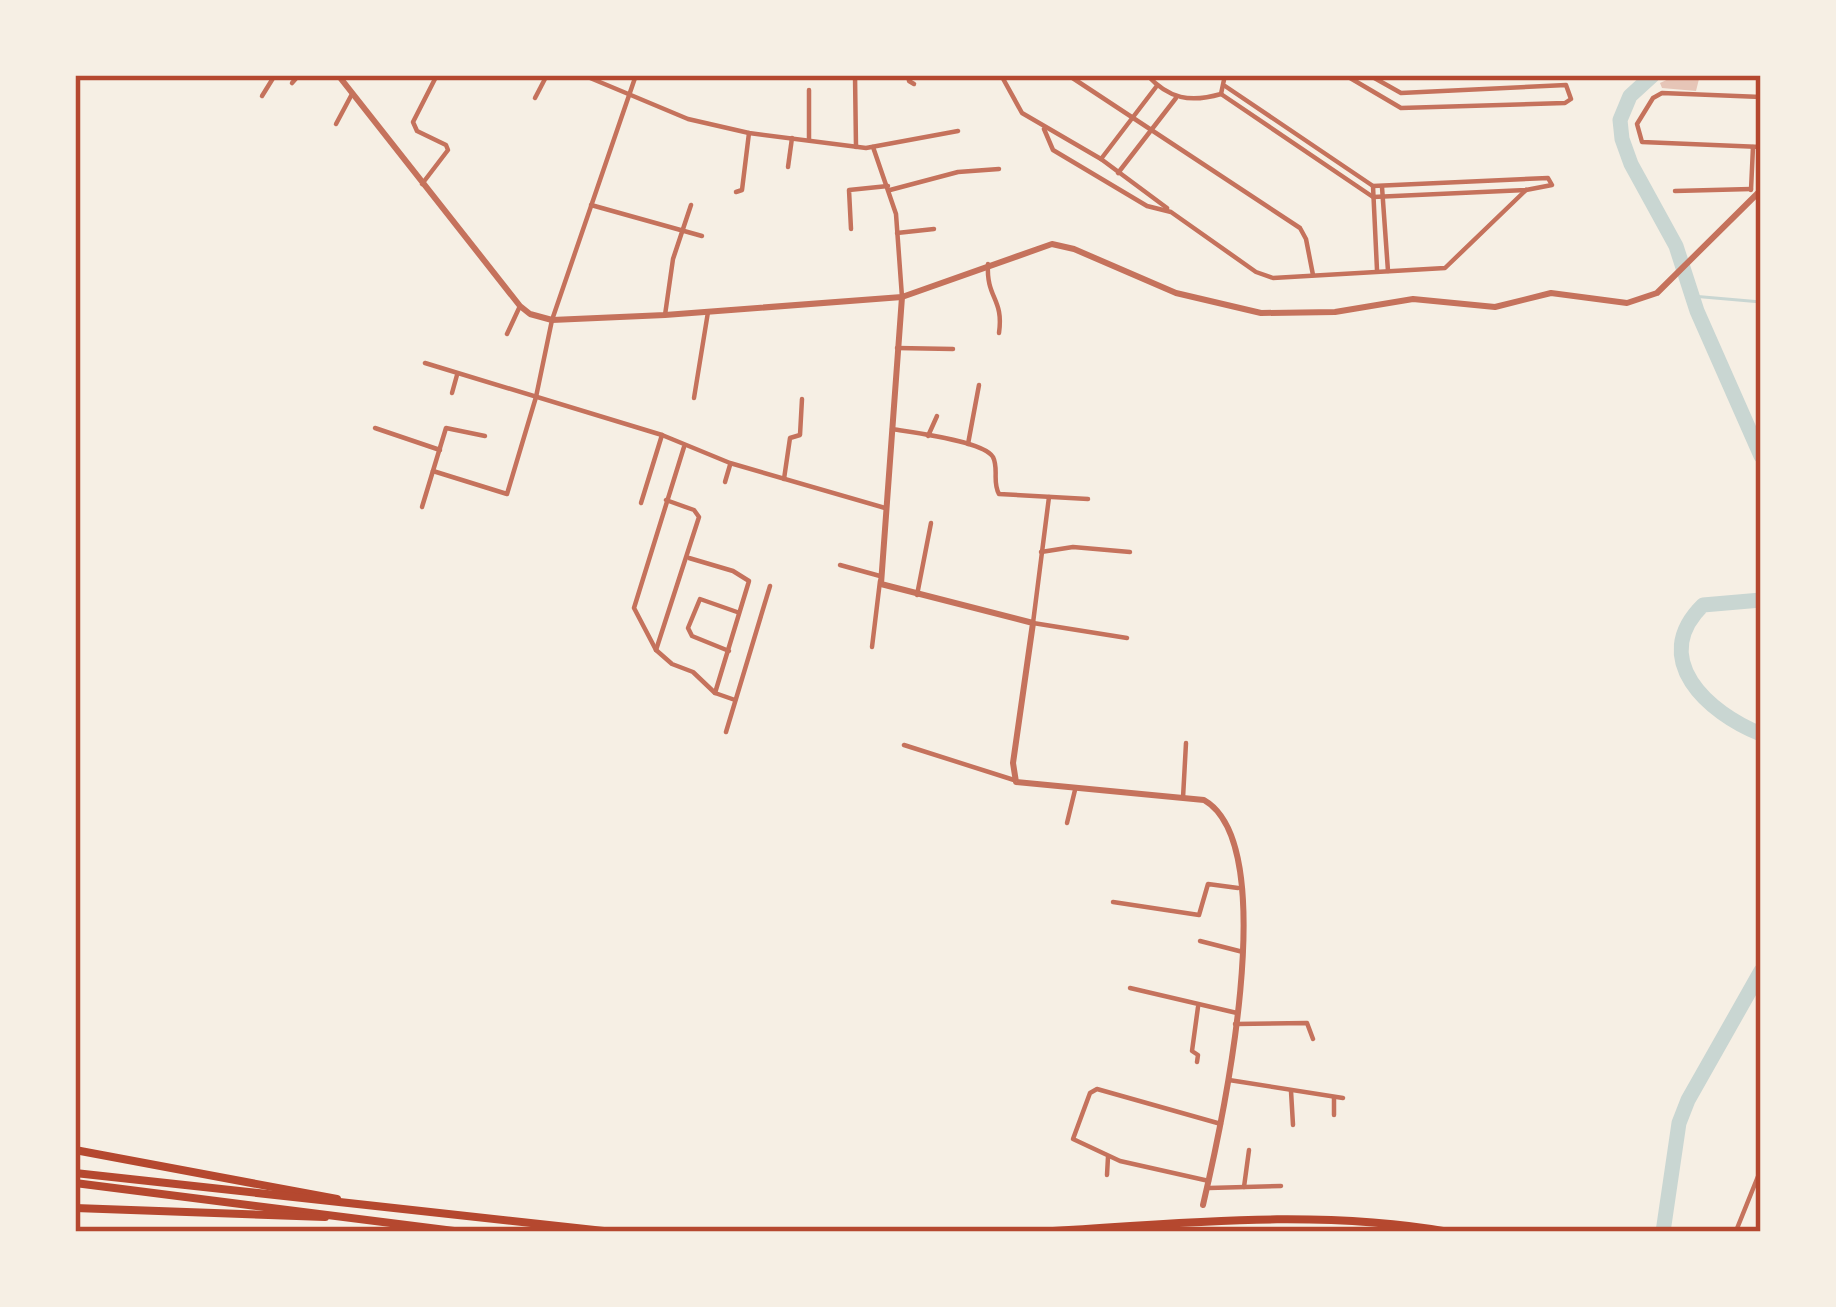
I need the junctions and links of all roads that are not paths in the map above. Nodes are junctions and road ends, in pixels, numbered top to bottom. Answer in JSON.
{"nodes":[{"id":1,"x":275,"y":75,"type":"edge"},
{"id":2,"x":298,"y":75,"type":"edge"},
{"id":3,"x":338,"y":75,"type":"edge"},
{"id":4,"x":437,"y":75,"type":"edge"},
{"id":5,"x":547,"y":75,"type":"edge"},
{"id":6,"x":583,"y":75,"type":"edge"},
{"id":7,"x":636,"y":75,"type":"edge"},
{"id":8,"x":855,"y":75,"type":"edge"},
{"id":9,"x":908,"y":75,"type":"edge"},
{"id":10,"x":1001,"y":75,"type":"edge"},
{"id":11,"x":1068,"y":75,"type":"edge"},
{"id":12,"x":1147,"y":75,"type":"edge"},
{"id":13,"x":1225,"y":75,"type":"edge"},
{"id":14,"x":1345,"y":75,"type":"edge"},
{"id":15,"x":1369,"y":75,"type":"edge"},
{"id":16,"x":292,"y":83,"type":"dead end"},
{"id":17,"x":914,"y":85,"type":"dead end"},
{"id":18,"x":1157,"y":86,"type":"junction"},
{"id":19,"x":1225,"y":86,"type":"junction"},
{"id":20,"x":809,"y":90,"type":"dead end"},
{"id":21,"x":1401,"y":93,"type":"junction"},
{"id":22,"x":352,"y":94,"type":"junction"},
{"id":23,"x":1221,"y":94,"type":"junction"},
{"id":24,"x":262,"y":96,"type":"dead end"},
{"id":25,"x":630,"y":96,"type":"junction"},
{"id":26,"x":1761,"y":97,"type":"edge"},
{"id":27,"x":535,"y":98,"type":"dead end"},
{"id":28,"x":1176,"y":98,"type":"junction"},
{"id":29,"x":1401,"y":108,"type":"junction"},
{"id":30,"x":1133,"y":118,"type":"junction"},
{"id":31,"x":336,"y":124,"type":"dead end"},
{"id":32,"x":1044,"y":129,"type":"junction"},
{"id":33,"x":1151,"y":129,"type":"junction"},
{"id":34,"x":958,"y":131,"type":"dead end"},
{"id":35,"x":748,"y":133,"type":"junction"},
{"id":36,"x":792,"y":138,"type":"junction"},
{"id":37,"x":809,"y":140,"type":"junction"},
{"id":38,"x":873,"y":147,"type":"junction"},
{"id":39,"x":1757,"y":147,"type":"edge"},
{"id":40,"x":856,"y":148,"type":"junction"},
{"id":41,"x":1101,"y":159,"type":"junction"},
{"id":42,"x":788,"y":167,"type":"dead end"},
{"id":43,"x":999,"y":170,"type":"dead end"},
{"id":44,"x":1118,"y":173,"type":"junction"},
{"id":45,"x":422,"y":184,"type":"junction"},
{"id":46,"x":1449,"y":184,"type":"junction"},
{"id":47,"x":1373,"y":186,"type":"junction"},
{"id":48,"x":1382,"y":187,"type":"junction"},
{"id":49,"x":890,"y":188,"type":"junction"},
{"id":50,"x":1526,"y":190,"type":"junction"},
{"id":51,"x":1675,"y":191,"type":"dead end"},
{"id":52,"x":736,"y":192,"type":"dead end"},
{"id":53,"x":1493,"y":192,"type":"junction"},
{"id":54,"x":1755,"y":192,"type":"edge"},
{"id":55,"x":1450,"y":194,"type":"junction"},
{"id":56,"x":1373,"y":197,"type":"junction"},
{"id":57,"x":1382,"y":197,"type":"junction"},
{"id":58,"x":591,"y":205,"type":"junction"},
{"id":59,"x":691,"y":205,"type":"dead end"},
{"id":60,"x":1508,"y":208,"type":"junction"},
{"id":61,"x":1171,"y":212,"type":"junction"},
{"id":62,"x":850,"y":229,"type":"dead end"},
{"id":63,"x":934,"y":229,"type":"dead end"},
{"id":64,"x":684,"y":230,"type":"junction"},
{"id":65,"x":897,"y":233,"type":"junction"},
{"id":66,"x":702,"y":236,"type":"dead end"},
{"id":67,"x":988,"y":264,"type":"junction"},
{"id":68,"x":1388,"y":271,"type":"junction"},
{"id":69,"x":1377,"y":272,"type":"junction"},
{"id":70,"x":1312,"y":275,"type":"junction"},
{"id":71,"x":902,"y":296,"type":"junction"},
{"id":72,"x":520,"y":306,"type":"junction"},
{"id":73,"x":708,"y":312,"type":"junction"},
{"id":74,"x":664,"y":316,"type":"junction"},
{"id":75,"x":551,"y":324,"type":"junction"},
{"id":76,"x":999,"y":333,"type":"dead end"},
{"id":77,"x":507,"y":334,"type":"dead end"},
{"id":78,"x":897,"y":348,"type":"junction"},
{"id":79,"x":953,"y":350,"type":"dead end"},
{"id":80,"x":425,"y":364,"type":"dead end"},
{"id":81,"x":457,"y":373,"type":"junction"},
{"id":82,"x":979,"y":385,"type":"dead end"},
{"id":83,"x":452,"y":393,"type":"dead end"},
{"id":84,"x":536,"y":397,"type":"junction"},
{"id":85,"x":694,"y":398,"type":"dead end"},
{"id":86,"x":802,"y":399,"type":"dead end"},
{"id":87,"x":937,"y":416,"type":"dead end"},
{"id":88,"x":375,"y":428,"type":"dead end"},
{"id":89,"x":891,"y":429,"type":"junction"},
{"id":90,"x":662,"y":435,"type":"junction"},
{"id":91,"x":485,"y":436,"type":"dead end"},
{"id":92,"x":928,"y":436,"type":"junction"},
{"id":93,"x":968,"y":444,"type":"junction"},
{"id":94,"x":685,"y":446,"type":"junction"},
{"id":95,"x":440,"y":450,"type":"junction"},
{"id":96,"x":730,"y":463,"type":"junction"},
{"id":97,"x":433,"y":471,"type":"junction"},
{"id":98,"x":784,"y":479,"type":"junction"},
{"id":99,"x":725,"y":482,"type":"dead end"},
{"id":100,"x":1049,"y":496,"type":"junction"},
{"id":101,"x":1088,"y":499,"type":"dead end"},
{"id":102,"x":666,"y":500,"type":"junction"},
{"id":103,"x":641,"y":502,"type":"dead end"},
{"id":104,"x":422,"y":507,"type":"dead end"},
{"id":105,"x":885,"y":508,"type":"junction"},
{"id":106,"x":931,"y":523,"type":"dead end"},
{"id":107,"x":1041,"y":552,"type":"junction"},
{"id":108,"x":1130,"y":552,"type":"dead end"},
{"id":109,"x":689,"y":557,"type":"junction"},
{"id":110,"x":840,"y":565,"type":"dead end"},
{"id":111,"x":880,"y":579,"type":"junction"},
{"id":112,"x":770,"y":586,"type":"dead end"},
{"id":113,"x":917,"y":595,"type":"junction"},
{"id":114,"x":741,"y":609,"type":"junction"},
{"id":115,"x":761,"y":611,"type":"junction"},
{"id":116,"x":1033,"y":623,"type":"junction"},
{"id":117,"x":1127,"y":638,"type":"dead end"},
{"id":118,"x":872,"y":646,"type":"dead end"},
{"id":119,"x":656,"y":650,"type":"junction"},
{"id":120,"x":729,"y":651,"type":"junction"},
{"id":121,"x":715,"y":694,"type":"junction"},
{"id":122,"x":735,"y":700,"type":"junction"},
{"id":123,"x":726,"y":732,"type":"dead end"},
{"id":124,"x":1186,"y":742,"type":"dead end"},
{"id":125,"x":904,"y":745,"type":"dead end"},
{"id":126,"x":1014,"y":780,"type":"junction"},
{"id":127,"x":1075,"y":790,"type":"junction"},
{"id":128,"x":1184,"y":798,"type":"junction"},
{"id":129,"x":1067,"y":823,"type":"dead end"},
{"id":130,"x":1243,"y":889,"type":"junction"},
{"id":131,"x":1113,"y":902,"type":"dead end"},
{"id":132,"x":1200,"y":941,"type":"dead end"},
{"id":133,"x":1243,"y":952,"type":"junction"},
{"id":134,"x":1130,"y":988,"type":"dead end"},
{"id":135,"x":1198,"y":1005,"type":"junction"},
{"id":136,"x":1237,"y":1013,"type":"junction"},
{"id":137,"x":1235,"y":1024,"type":"junction"},
{"id":138,"x":1313,"y":1039,"type":"dead end"},
{"id":139,"x":1197,"y":1062,"type":"dead end"},
{"id":140,"x":1229,"y":1080,"type":"junction"},
{"id":141,"x":1291,"y":1091,"type":"junction"},
{"id":142,"x":1334,"y":1098,"type":"junction"},
{"id":143,"x":1343,"y":1098,"type":"dead end"},
{"id":144,"x":1334,"y":1115,"type":"dead end"},
{"id":145,"x":1221,"y":1124,"type":"junction"},
{"id":146,"x":1293,"y":1125,"type":"dead end"},
{"id":147,"x":75,"y":1150,"type":"edge"},
{"id":148,"x":1250,"y":1150,"type":"dead end"},
{"id":149,"x":1108,"y":1156,"type":"junction"},
{"id":150,"x":1761,"y":1168,"type":"edge"},
{"id":151,"x":75,"y":1173,"type":"edge"},
{"id":152,"x":1107,"y":1175,"type":"dead end"},
{"id":153,"x":1759,"y":1180,"type":"edge"},
{"id":154,"x":75,"y":1183,"type":"edge"},
{"id":155,"x":1208,"y":1185,"type":"junction"},
{"id":156,"x":1281,"y":1186,"type":"dead end"},
{"id":157,"x":1244,"y":1187,"type":"junction"},
{"id":158,"x":1758,"y":1190,"type":"edge"},
{"id":159,"x":1203,"y":1205,"type":"dead end"},
{"id":160,"x":374,"y":1206,"type":"junction"},
{"id":161,"x":75,"y":1208,"type":"edge"},
{"id":162,"x":369,"y":1217,"type":"junction"},
{"id":163,"x":1736,"y":1231,"type":"edge"},
{"id":164,"x":462,"y":1232,"type":"edge"},
{"id":165,"x":613,"y":1232,"type":"edge"},
{"id":166,"x":1037,"y":1232,"type":"edge"},
{"id":167,"x":1449,"y":1232,"type":"edge"}],
"edges":[{"from":1,"to":24,"type":"street"},
{"from":2,"to":16,"type":"street"},
{"from":3,"to":22,"type":"street"},
{"from":4,"to":45,"type":"street"},
{"from":5,"to":27,"type":"street"},
{"from":6,"to":25,"type":"street"},
{"from":7,"to":25,"type":"street"},
{"from":8,"to":40,"type":"street"},
{"from":9,"to":17,"type":"street"},
{"from":10,"to":32,"type":"street"},
{"from":11,"to":30,"type":"street"},
{"from":12,"to":18,"type":"street"},
{"from":13,"to":19,"type":"street"},
{"from":14,"to":29,"type":"street"},
{"from":15,"to":21,"type":"street"},
{"from":18,"to":28,"type":"street"},
{"from":18,"to":30,"type":"street"},
{"from":19,"to":23,"type":"street"},
{"from":19,"to":47,"type":"street"},
{"from":20,"to":37,"type":"street"},
{"from":21,"to":29,"type":"street"},
{"from":21,"to":29,"type":"street"},
{"from":22,"to":31,"type":"street"},
{"from":22,"to":45,"type":"street"},
{"from":23,"to":28,"type":"street"},
{"from":23,"to":56,"type":"street"},
{"from":25,"to":35,"type":"street"},
{"from":25,"to":58,"type":"street"},
{"from":26,"to":39,"type":"street"},
{"from":28,"to":33,"type":"street"},
{"from":30,"to":33,"type":"street"},
{"from":30,"to":41,"type":"street"},
{"from":32,"to":41,"type":"street"},
{"from":32,"to":61,"type":"street"},
{"from":33,"to":44,"type":"street"},
{"from":33,"to":70,"type":"street"},
{"from":34,"to":38,"type":"street"},
{"from":35,"to":36,"type":"street"},
{"from":35,"to":52,"type":"street"},
{"from":36,"to":37,"type":"street"},
{"from":36,"to":42,"type":"street"},
{"from":37,"to":40,"type":"street"},
{"from":38,"to":40,"type":"street"},
{"from":38,"to":49,"type":"street"},
{"from":39,"to":54,"type":"street"},
{"from":41,"to":44,"type":"street"},
{"from":43,"to":49,"type":"street"},
{"from":44,"to":61,"type":"street"},
{"from":45,"to":72,"type":"street"},
{"from":46,"to":48,"type":"street"},
{"from":46,"to":50,"type":"street"},
{"from":46,"to":55,"type":"street"},
{"from":47,"to":48,"type":"street"},
{"from":47,"to":56,"type":"street"},
{"from":48,"to":57,"type":"street"},
{"from":49,"to":62,"type":"street"},
{"from":49,"to":65,"type":"street"},
{"from":50,"to":53,"type":"street"},
{"from":50,"to":60,"type":"street"},
{"from":51,"to":54,"type":"street"},
{"from":53,"to":55,"type":"street"},
{"from":53,"to":60,"type":"street"},
{"from":54,"to":67,"type":"street"},
{"from":55,"to":57,"type":"street"},
{"from":56,"to":57,"type":"street"},
{"from":56,"to":69,"type":"street"},
{"from":57,"to":68,"type":"street"},
{"from":58,"to":64,"type":"street"},
{"from":58,"to":75,"type":"street"},
{"from":59,"to":64,"type":"street"},
{"from":60,"to":68,"type":"street"},
{"from":61,"to":70,"type":"street"},
{"from":63,"to":65,"type":"street"},
{"from":64,"to":66,"type":"street"},
{"from":64,"to":74,"type":"street"},
{"from":65,"to":71,"type":"street"},
{"from":67,"to":71,"type":"street"},
{"from":67,"to":76,"type":"street"},
{"from":68,"to":69,"type":"street"},
{"from":69,"to":70,"type":"street"},
{"from":71,"to":73,"type":"street"},
{"from":71,"to":78,"type":"street"},
{"from":72,"to":75,"type":"street"},
{"from":72,"to":77,"type":"street"},
{"from":73,"to":74,"type":"street"},
{"from":73,"to":85,"type":"street"},
{"from":74,"to":75,"type":"street"},
{"from":75,"to":84,"type":"street"},
{"from":78,"to":79,"type":"street"},
{"from":78,"to":89,"type":"street"},
{"from":80,"to":81,"type":"street"},
{"from":81,"to":83,"type":"street"},
{"from":81,"to":84,"type":"street"},
{"from":82,"to":93,"type":"street"},
{"from":84,"to":90,"type":"street"},
{"from":84,"to":97,"type":"street"},
{"from":86,"to":98,"type":"street"},
{"from":87,"to":92,"type":"street"},
{"from":88,"to":95,"type":"street"},
{"from":89,"to":92,"type":"street"},
{"from":89,"to":105,"type":"street"},
{"from":90,"to":94,"type":"street"},
{"from":90,"to":103,"type":"street"},
{"from":91,"to":95,"type":"street"},
{"from":92,"to":93,"type":"street"},
{"from":93,"to":100,"type":"street"},
{"from":94,"to":96,"type":"street"},
{"from":94,"to":102,"type":"street"},
{"from":95,"to":97,"type":"street"},
{"from":96,"to":98,"type":"street"},
{"from":96,"to":99,"type":"street"},
{"from":97,"to":104,"type":"street"},
{"from":98,"to":105,"type":"street"},
{"from":100,"to":101,"type":"street"},
{"from":100,"to":107,"type":"street"},
{"from":102,"to":109,"type":"street"},
{"from":102,"to":119,"type":"street"},
{"from":105,"to":111,"type":"street"},
{"from":106,"to":113,"type":"street"},
{"from":107,"to":108,"type":"street"},
{"from":107,"to":116,"type":"street"},
{"from":109,"to":114,"type":"street"},
{"from":109,"to":119,"type":"street"},
{"from":110,"to":111,"type":"street"},
{"from":111,"to":113,"type":"street"},
{"from":111,"to":118,"type":"street"},
{"from":112,"to":115,"type":"street"},
{"from":113,"to":116,"type":"street"},
{"from":114,"to":115,"type":"street"},
{"from":114,"to":120,"type":"street"},
{"from":114,"to":120,"type":"street"},
{"from":115,"to":122,"type":"street"},
{"from":116,"to":117,"type":"street"},
{"from":116,"to":126,"type":"street"},
{"from":119,"to":121,"type":"street"},
{"from":120,"to":121,"type":"street"},
{"from":121,"to":122,"type":"street"},
{"from":122,"to":123,"type":"street"},
{"from":124,"to":128,"type":"street"},
{"from":125,"to":126,"type":"street"},
{"from":126,"to":127,"type":"street"},
{"from":127,"to":128,"type":"street"},
{"from":127,"to":129,"type":"street"},
{"from":128,"to":130,"type":"street"},
{"from":130,"to":131,"type":"street"},
{"from":130,"to":133,"type":"street"},
{"from":132,"to":133,"type":"street"},
{"from":133,"to":136,"type":"street"},
{"from":134,"to":135,"type":"street"},
{"from":135,"to":136,"type":"street"},
{"from":135,"to":139,"type":"street"},
{"from":136,"to":137,"type":"street"},
{"from":137,"to":138,"type":"street"},
{"from":137,"to":140,"type":"street"},
{"from":140,"to":141,"type":"street"},
{"from":140,"to":145,"type":"street"},
{"from":141,"to":142,"type":"street"},
{"from":141,"to":146,"type":"street"},
{"from":142,"to":143,"type":"street"},
{"from":142,"to":144,"type":"street"},
{"from":145,"to":149,"type":"street"},
{"from":145,"to":155,"type":"street"},
{"from":147,"to":160,"type":"highway"},
{"from":148,"to":157,"type":"street"},
{"from":149,"to":152,"type":"street"},
{"from":149,"to":155,"type":"street"},
{"from":150,"to":153,"type":"street"},
{"from":151,"to":160,"type":"highway"},
{"from":153,"to":158,"type":"street"},
{"from":154,"to":162,"type":"highway"},
{"from":155,"to":157,"type":"street"},
{"from":155,"to":159,"type":"street"},
{"from":156,"to":157,"type":"street"},
{"from":158,"to":163,"type":"street"},
{"from":160,"to":165,"type":"highway"},
{"from":161,"to":162,"type":"highway"},
{"from":162,"to":164,"type":"highway"},
{"from":166,"to":167,"type":"highway"}]}
